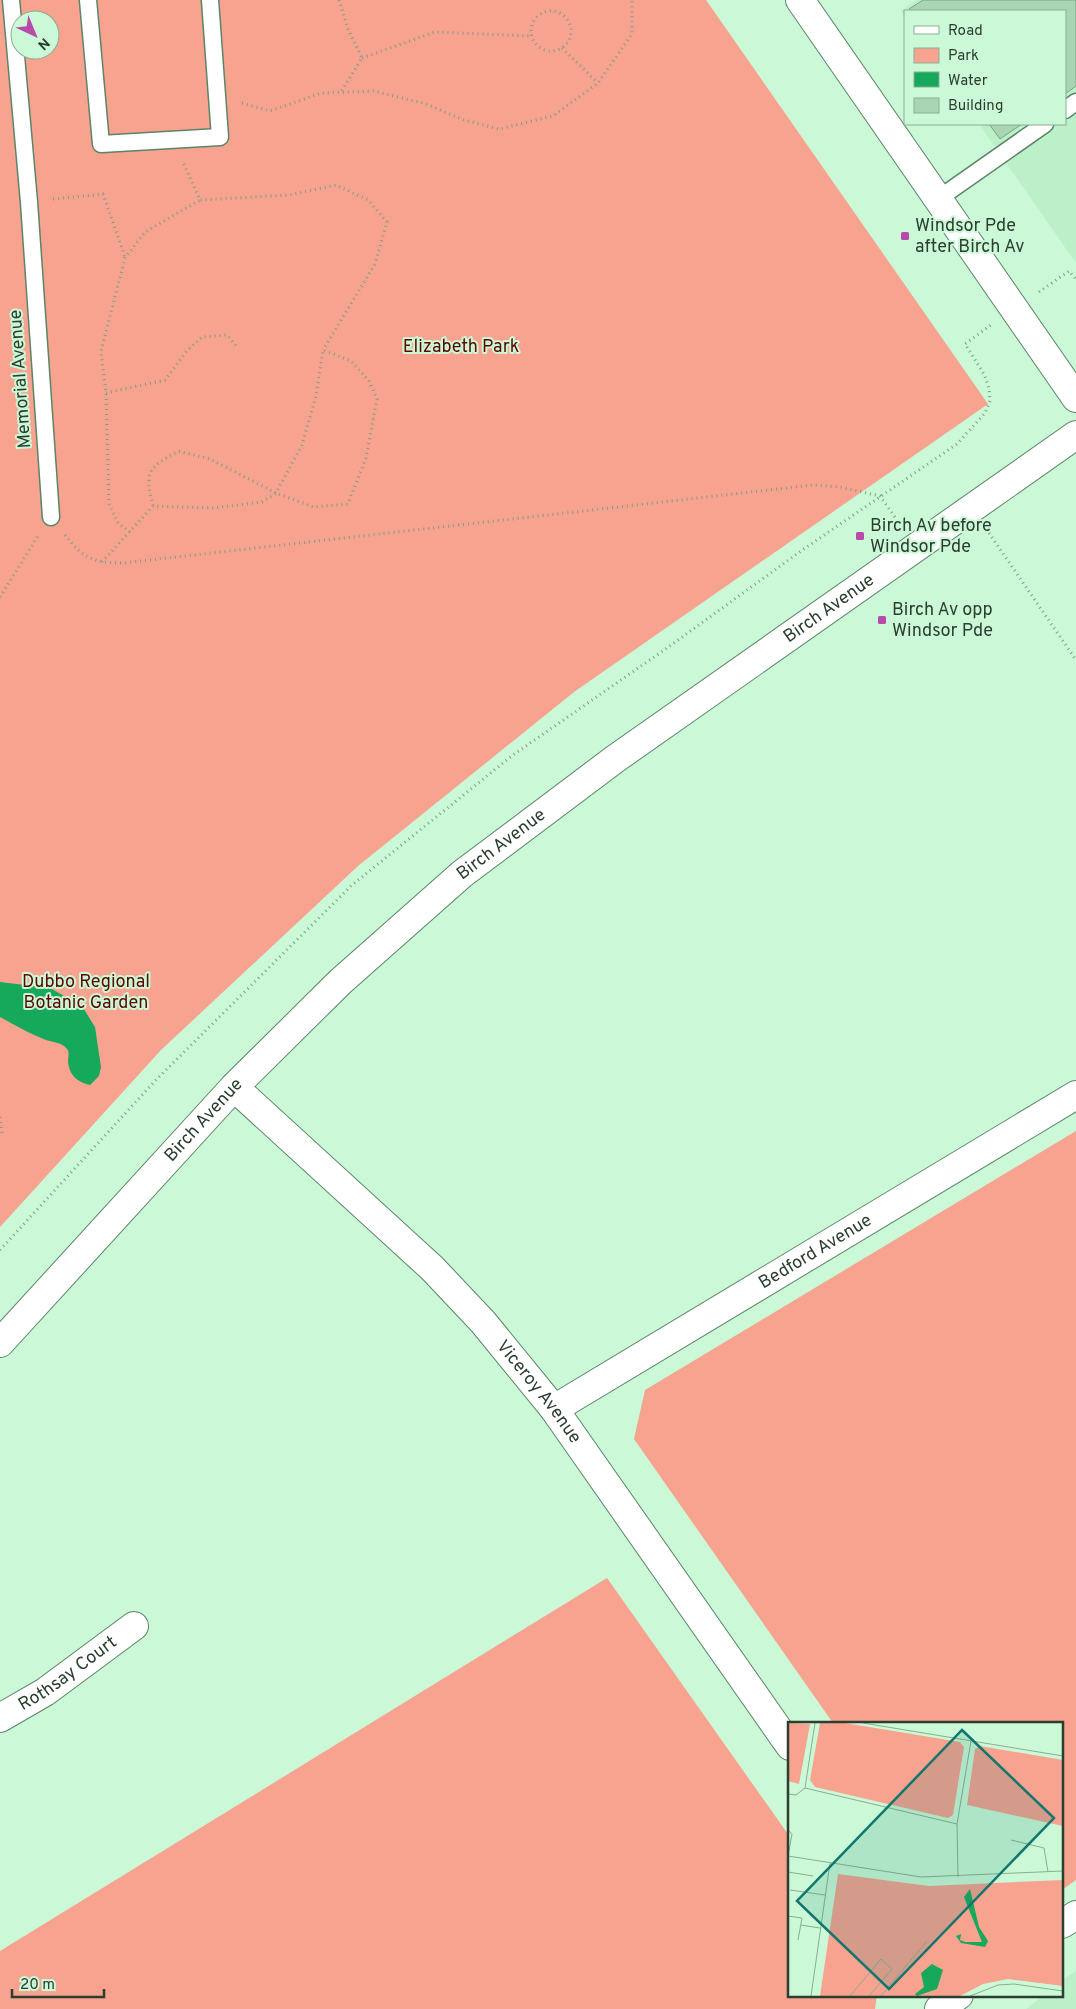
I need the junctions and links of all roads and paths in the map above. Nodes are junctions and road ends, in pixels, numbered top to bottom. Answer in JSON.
{"nodes":[{"id":1,"x":11,"y":0,"type":"edge"},
{"id":2,"x":88,"y":0,"type":"edge"},
{"id":3,"x":210,"y":0,"type":"edge"},
{"id":4,"x":339,"y":0,"type":"edge"},
{"id":5,"x":632,"y":0,"type":"edge"},
{"id":6,"x":800,"y":0,"type":"edge"},
{"id":7,"x":531,"y":36,"type":"junction"},
{"id":8,"x":562,"y":48,"type":"junction"},
{"id":9,"x":362,"y":58,"type":"junction"},
{"id":10,"x":598,"y":83,"type":"junction"},
{"id":11,"x":341,"y":92,"type":"junction"},
{"id":12,"x":217,"y":96,"type":"junction"},
{"id":13,"x":1044,"y":125,"type":"edge"},
{"id":14,"x":173,"y":139,"type":"junction"},
{"id":15,"x":938,"y":199,"type":"junction"},
{"id":16,"x":200,"y":200,"type":"junction"},
{"id":17,"x":28,"y":202,"type":"junction"},
{"id":18,"x":126,"y":258,"type":"junction"},
{"id":19,"x":1076,"y":279,"type":"edge"},
{"id":20,"x":1014,"y":309,"type":"junction"},
{"id":21,"x":237,"y":347,"type":"dead end"},
{"id":22,"x":323,"y":350,"type":"junction"},
{"id":23,"x":106,"y":394,"type":"junction"},
{"id":24,"x":1076,"y":398,"type":"edge"},
{"id":25,"x":1076,"y":435,"type":"edge"},
{"id":26,"x":276,"y":493,"type":"junction"},
{"id":27,"x":880,"y":496,"type":"junction"},
{"id":28,"x":153,"y":506,"type":"junction"},
{"id":29,"x":972,"y":508,"type":"junction"},
{"id":30,"x":51,"y":516,"type":"junction"},
{"id":31,"x":130,"y":532,"type":"junction"},
{"id":32,"x":917,"y":547,"type":"junction"},
{"id":33,"x":102,"y":563,"type":"junction"},
{"id":34,"x":0,"y":597,"type":"edge"},
{"id":35,"x":1076,"y":660,"type":"edge"},
{"id":36,"x":234,"y":1087,"type":"junction"},
{"id":37,"x":1076,"y":1095,"type":"edge"},
{"id":38,"x":0,"y":1117,"type":"edge"},
{"id":39,"x":0,"y":1136,"type":"edge"},
{"id":40,"x":0,"y":1250,"type":"edge"},
{"id":41,"x":0,"y":1343,"type":"edge"},
{"id":42,"x":554,"y":1409,"type":"junction"},
{"id":43,"x":134,"y":1626,"type":"dead end"},
{"id":44,"x":0,"y":1718,"type":"edge"},
{"id":45,"x":788,"y":1743,"type":"edge"},
{"id":46,"x":1076,"y":1915,"type":"edge"},
{"id":47,"x":1064,"y":1923,"type":"edge"},
{"id":48,"x":958,"y":1996,"type":"edge"},
{"id":49,"x":938,"y":2009,"type":"edge"}],
"edges":[{"from":1,"to":17,"type":"lane","name":"Memorial Avenue"},
{"from":2,"to":14,"type":"lane"},
{"from":3,"to":12,"type":"lane"},
{"from":4,"to":9,"type":"path"},
{"from":5,"to":10,"type":"path"},
{"from":6,"to":15,"type":"street"},
{"from":7,"to":8,"type":"path"},
{"from":7,"to":8,"type":"path"},
{"from":7,"to":9,"type":"path"},
{"from":8,"to":10,"type":"path"},
{"from":9,"to":11,"type":"path"},
{"from":10,"to":11,"type":"path"},
{"from":11,"to":12,"type":"path"},
{"from":12,"to":14,"type":"lane"},
{"from":13,"to":15,"type":"lane"},
{"from":14,"to":16,"type":"path"},
{"from":15,"to":20,"type":"street"},
{"from":16,"to":18,"type":"path"},
{"from":16,"to":22,"type":"path"},
{"from":17,"to":18,"type":"path"},
{"from":17,"to":30,"type":"lane","name":"Memorial Avenue"},
{"from":18,"to":23,"type":"path"},
{"from":19,"to":20,"type":"path"},
{"from":20,"to":24,"type":"street"},
{"from":20,"to":27,"type":"path"},
{"from":21,"to":23,"type":"path"},
{"from":22,"to":26,"type":"path"},
{"from":22,"to":26,"type":"path"},
{"from":23,"to":31,"type":"path"},
{"from":25,"to":29,"type":"street","name":"Birch Avenue"},
{"from":26,"to":28,"type":"path"},
{"from":26,"to":28,"type":"path"},
{"from":27,"to":32,"type":"path"},
{"from":27,"to":33,"type":"path"},
{"from":27,"to":40,"type":"path"},
{"from":28,"to":31,"type":"path"},
{"from":29,"to":32,"type":"street","name":"Birch Avenue"},
{"from":29,"to":35,"type":"path"},
{"from":30,"to":33,"type":"path"},
{"from":30,"to":34,"type":"path"},
{"from":31,"to":33,"type":"path"},
{"from":32,"to":36,"type":"street","name":"Birch Avenue"},
{"from":36,"to":41,"type":"street","name":"Birch Avenue"},
{"from":36,"to":42,"type":"street","name":"Viceroy Avenue"},
{"from":37,"to":42,"type":"street","name":"Bedford Avenue"},
{"from":38,"to":39,"type":"path"},
{"from":42,"to":45,"type":"street","name":"Viceroy Avenue"},
{"from":43,"to":44,"type":"street","name":"Rothsay Court"},
{"from":46,"to":47,"type":"street"},
{"from":48,"to":49,"type":"street"}]}
